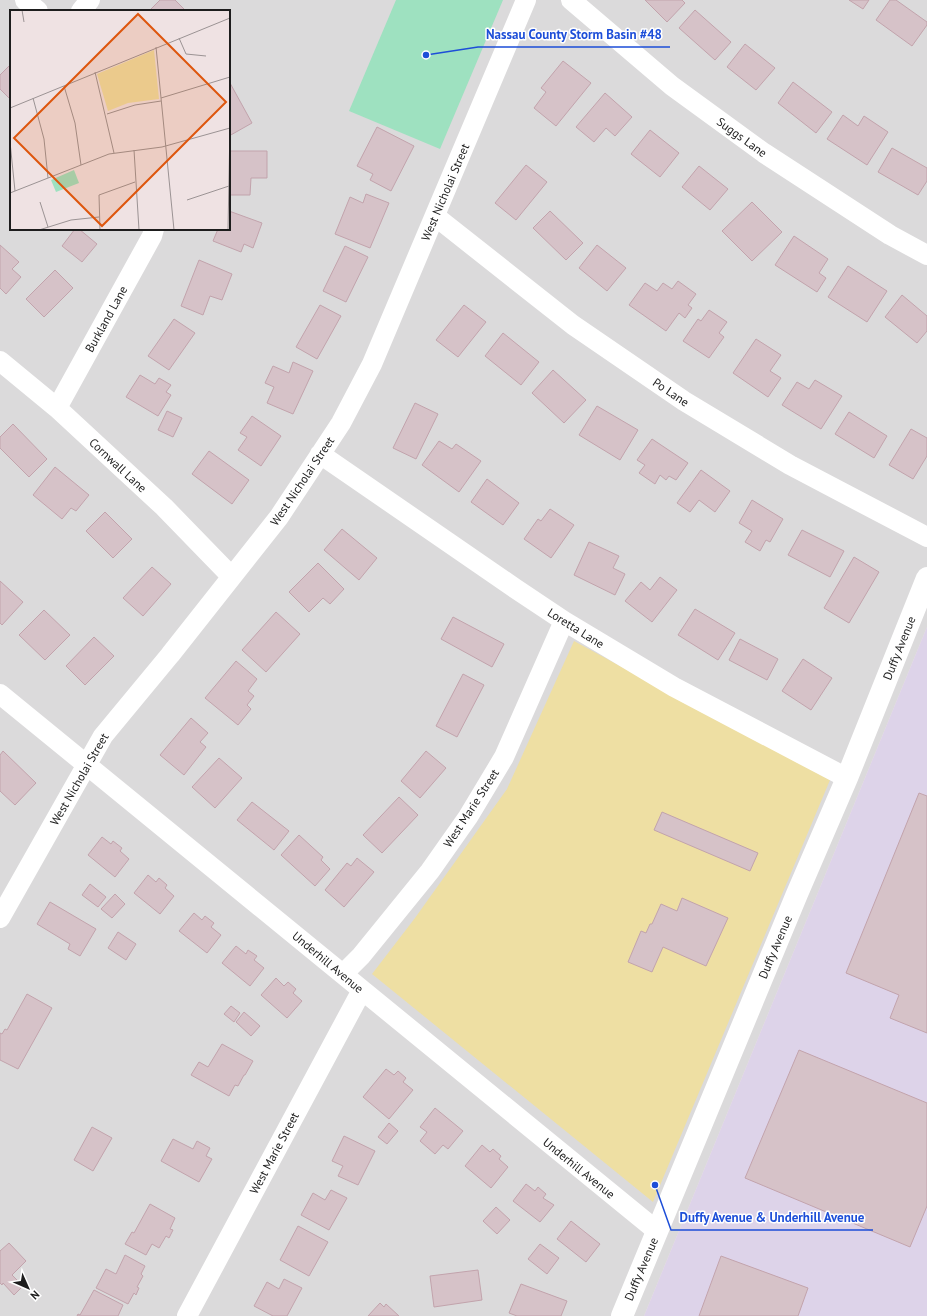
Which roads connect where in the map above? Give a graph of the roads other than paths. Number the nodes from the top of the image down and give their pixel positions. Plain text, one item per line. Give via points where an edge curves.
1 (25, 0) edge
2 (90, 0) edge
3 (526, 0) edge
4 (571, 0) edge
5 (37, 10) edge
6 (82, 10) edge
7 (435, 216) junction
8 (154, 230) edge
9 (927, 254) edge
10 (0, 361) edge
11 (57, 408) junction
12 (320, 454) junction
13 (927, 537) edge
14 (231, 576) junction
15 (927, 578) edge
16 (564, 621) junction
17 (0, 694) edge
18 (86, 764) junction
19 (847, 778) junction
20 (0, 918) edge
21 (343, 974) junction
22 (362, 990) junction
23 (657, 1231) junction
24 (187, 1316) edge
25 (622, 1316) edge

1 - 5 street
2 - 6 street
3 - 7 street, West Nicholai Street
4 - 9 street, Suggs Lane via 672,86 764,153 890,235
7 - 12 street, West Nicholai Street via 372,364 341,423
7 - 13 street, Po Lane via 573,325 684,401 790,466
8 - 11 street, Burkland Lane
10 - 11 street, Cornwall Lane
11 - 14 street, Cornwall Lane via 164,508
12 - 14 street, West Nicholai Street via 279,517
12 - 16 street, Loretta Lane
14 - 18 street, West Nicholai Street via 170,655 102,736
15 - 19 street, Duffy Avenue
16 - 19 street, Loretta Lane via 674,687
16 - 21 street, West Marie Street via 504,757 468,816 430,871 361,956
17 - 18 street, Underhill Avenue
18 - 20 street, West Nicholai Street
18 - 21 street, Underhill Avenue
19 - 23 street, Duffy Avenue
21 - 22 street, Underhill Avenue
22 - 23 street, Underhill Avenue
22 - 24 street, West Marie Street
23 - 25 street, Duffy Avenue

